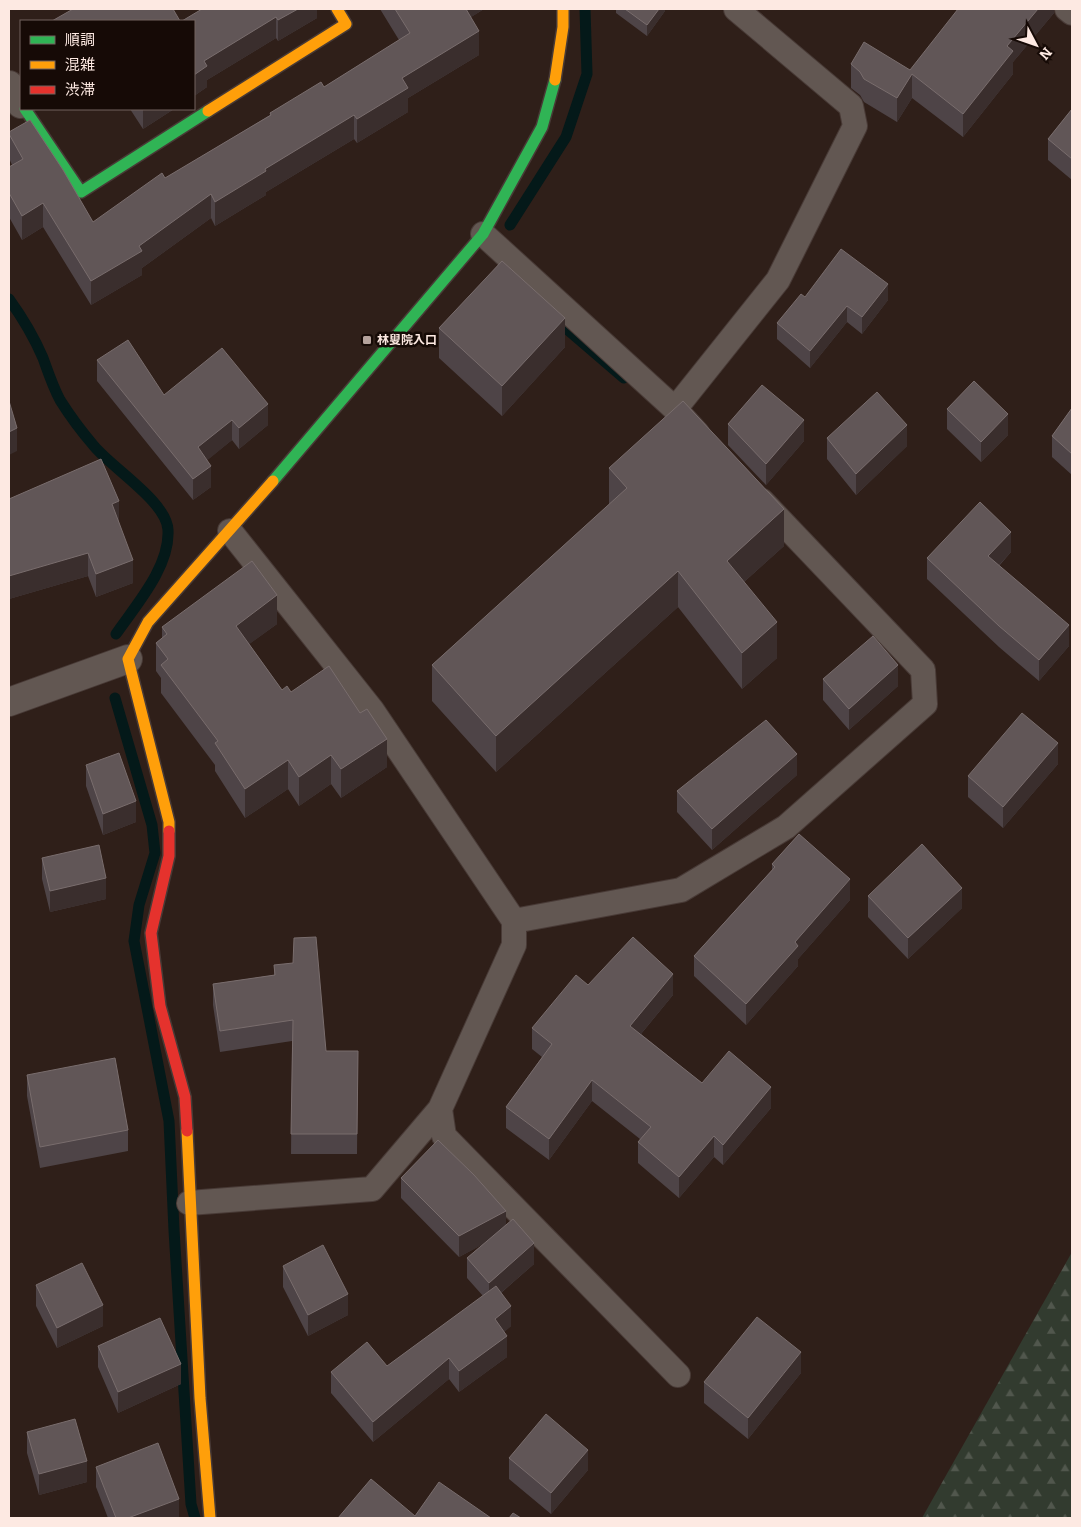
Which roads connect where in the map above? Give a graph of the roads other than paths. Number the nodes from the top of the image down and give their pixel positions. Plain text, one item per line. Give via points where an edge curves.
1 (336, 9) edge
2 (563, 9) edge
3 (736, 9) edge
4 (1067, 9) edge
5 (1072, 13) edge
6 (9, 86) edge
7 (20, 102) edge
8 (25, 110) edge
9 (483, 234) junction
10 (675, 409) junction
11 (715, 451) edge
12 (748, 486) edge
13 (230, 531) junction
14 (128, 659) junction
15 (9, 702) edge
16 (514, 921) junction
17 (440, 1109) junction
18 (189, 1203) junction
19 (678, 1375) dead end
20 (210, 1518) edge

1 - 8 street via 346,24 81,192
2 - 9 street via 557,74 542,127
3 - 10 lane via 850,106 855,126 778,280
4 - 5 lane
6 - 7 street
9 - 10 lane
9 - 13 street
10 - 11 lane
12 - 16 lane via 923,670 924,704 786,827 681,890
13 - 14 street via 148,622
13 - 16 lane via 372,710
14 - 15 street
14 - 18 street via 169,822 170,856 151,934 160,1006 185,1097
16 - 17 lane via 514,945
17 - 18 lane via 372,1188
17 - 19 lane via 444,1136
18 - 20 street

